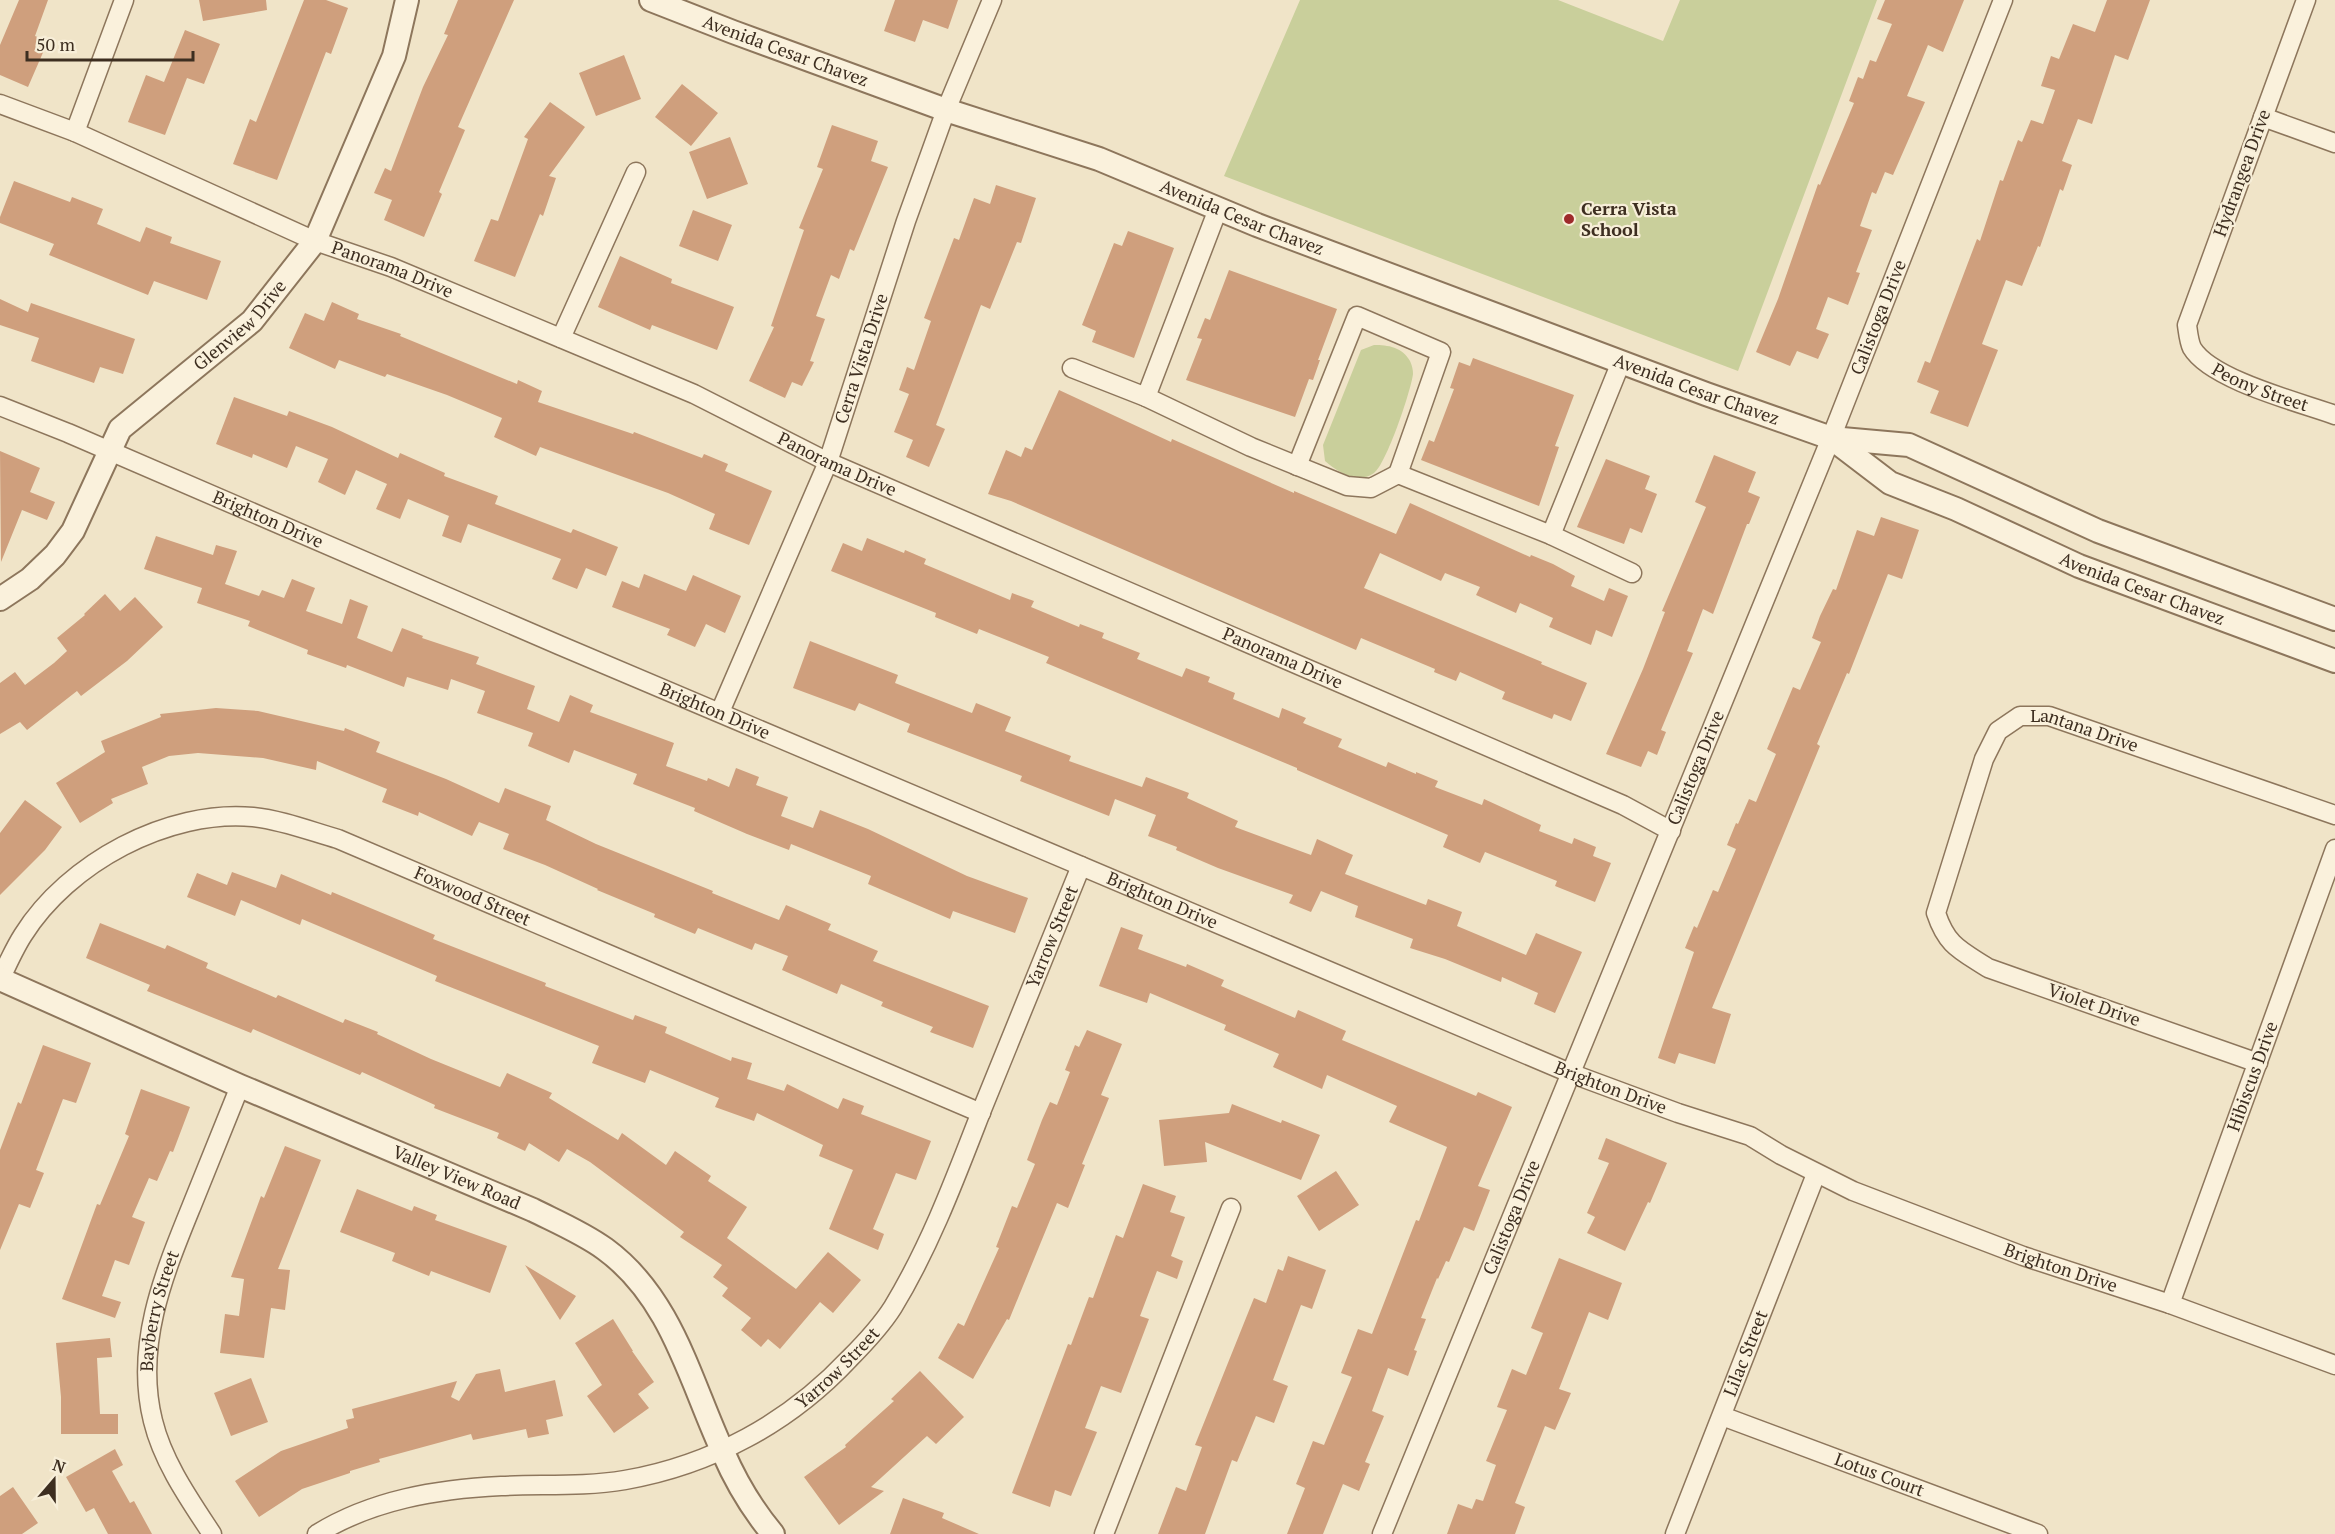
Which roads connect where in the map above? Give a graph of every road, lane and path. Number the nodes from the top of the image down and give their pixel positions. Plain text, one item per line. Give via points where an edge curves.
1 (124, 0) edge
2 (407, 0) edge
3 (651, 0) edge
4 (992, 0) edge
5 (2003, 0) edge
6 (2306, 0) edge
7 (0, 105) edge
8 (946, 110) junction
9 (2263, 117) junction
10 (75, 132) junction
11 (2335, 143) edge
12 (636, 172) dead end
13 (1218, 208) junction
14 (315, 242) junction
15 (561, 338) junction
16 (2192, 348) joint
17 (1621, 362) junction
18 (1072, 368) dead end
19 (1146, 397) junction
20 (0, 406) edge
21 (2335, 414) edge
22 (1831, 438) junction
23 (109, 452) junction
24 (828, 462) junction
25 (1297, 466) junction
26 (1398, 474) junction
27 (1551, 535) junction
28 (1632, 573) dead end
29 (0, 599) edge
30 (2335, 619) edge
31 (2335, 661) edge
32 (720, 712) junction
33 (2335, 815) edge
34 (1671, 831) junction
35 (2335, 849) edge
36 (1081, 866) junction
37 (1941, 929) joint
38 (0, 979) edge
39 (2258, 1063) junction
40 (1570, 1073) junction
41 (240, 1086) junction
42 (981, 1113) junction
43 (1816, 1174) junction
44 (1232, 1208) dead end
45 (2170, 1304) junction
46 (2335, 1365) edge
47 (1722, 1416) junction
48 (722, 1451) junction
49 (212, 1534) edge
50 (317, 1534) edge
51 (773, 1534) edge
52 (1104, 1534) edge
53 (1382, 1534) edge
54 (1675, 1534) edge
55 (2038, 1534) edge

1 - 10 street
2 - 14 street, Glenview Drive via 394,56
3 - 8 street, Avenida Cesar Chavez
4 - 8 street, Cerra Vista Drive
5 - 22 street, Calistoga Drive
6 - 9 street, Hydrangea Drive
7 - 10 street, Panorama Drive
8 - 13 street, Avenida Cesar Chavez via 1099,159
8 - 24 street, Cerra Vista Drive
9 - 11 street
9 - 16 street, Hydrangea Drive via 2187,325
10 - 14 street, Panorama Drive
12 - 15 street
13 - 17 street, Avenida Cesar Chavez
13 - 19 street
14 - 15 street, Panorama Drive via 391,267
14 - 23 street, Glenview Drive via 252,321 120,429
15 - 24 street, Panorama Drive via 693,394
16 - 21 street, Peony Street via 2210,367 2238,381
17 - 22 street, Avenida Cesar Chavez
17 - 27 street
18 - 19 street
19 - 25 street
20 - 23 street, Brighton Drive
22 - 30 street, Avenida Cesar Chavez via 1909,445 2098,531
22 - 31 street, Avenida Cesar Chavez via 1890,483 2079,566
22 - 34 street, Calistoga Drive
23 - 29 street, Glenview Drive via 73,531 30,579
23 - 32 street, Brighton Drive
24 - 32 street, Cerra Vista Drive
24 - 34 street, Panorama Drive via 1612,801
25 - 26 street via 1347,486 1371,488
25 - 26 street via 1357,316 1441,352
26 - 27 street
27 - 28 street
32 - 36 street, Brighton Drive
33 - 37 street, Lantana Drive via 2049,716 2020,716 1998,731 1984,759 1936,913
34 - 40 street, Calistoga Drive
35 - 39 street, Hibiscus Drive
36 - 40 street, Brighton Drive
36 - 42 street, Yarrow Street
37 - 39 street, Violet Drive via 1952,944 1988,968
38 - 41 street, Valley View Road
38 - 42 street, Foxwood Street via 40,913 93,864 147,835 184,822 226,816 255,817 338,839
39 - 45 street, Hibiscus Drive
40 - 43 street, Brighton Drive via 1750,1136
40 - 53 street, Calistoga Drive
41 - 48 street, Valley View Road via 533,1210 606,1250 632,1273 663,1314
41 - 49 street, Bayberry Street via 158,1294 148,1339 147,1383 153,1422 170,1465
42 - 48 street, Yarrow Street via 950,1195 891,1310 828,1381 779,1419
43 - 45 street, Brighton Drive via 2023,1256
43 - 47 street, Lilac Street
44 - 52 street
45 - 46 street, Brighton Drive
47 - 54 street, Lilac Street
47 - 55 street, Lotus Court
48 - 50 street, Yarrow Street via 666,1471 624,1480 491,1486 411,1497 353,1515
48 - 51 street, Valley View Road via 741,1489

